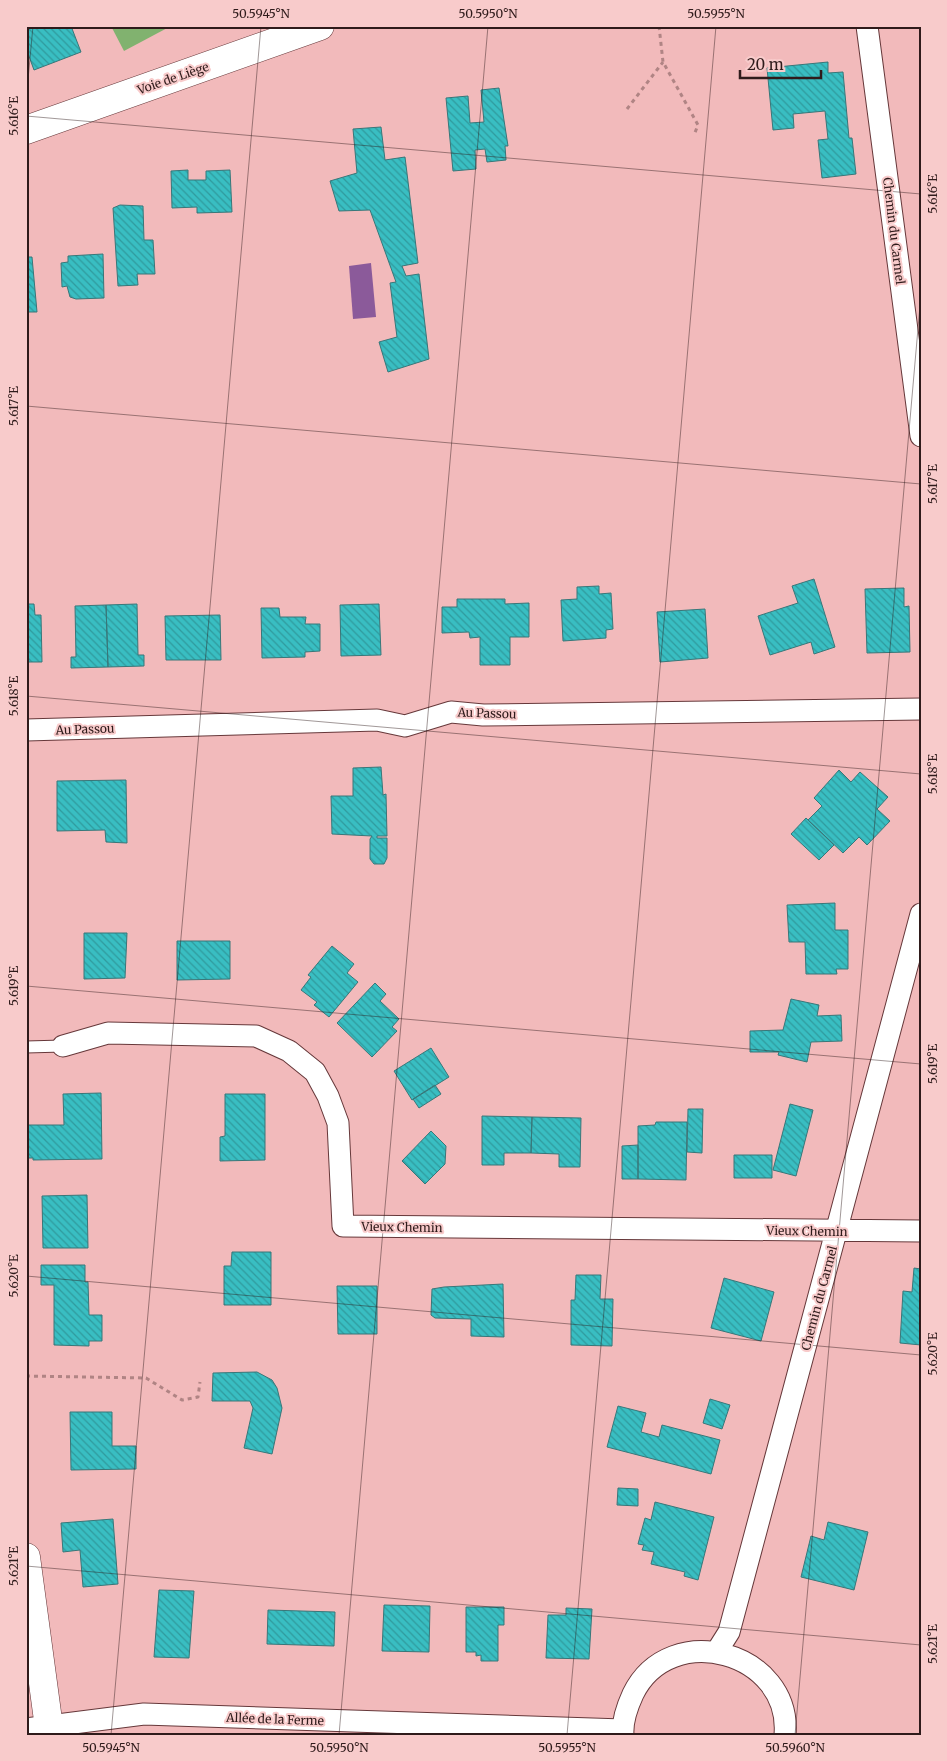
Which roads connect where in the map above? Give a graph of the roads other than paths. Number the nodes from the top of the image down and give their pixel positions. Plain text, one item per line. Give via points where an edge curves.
1 (320, 26) edge
2 (867, 26) edge
3 (26, 130) edge
4 (921, 436) edge
5 (921, 709) edge
6 (26, 730) edge
7 (921, 914) edge
8 (63, 1046) joint
9 (26, 1047) edge
10 (837, 1231) junction
11 (921, 1231) edge
12 (26, 1557) edge
13 (717, 1651) junction
14 (41, 1730) edge
15 (623, 1732) edge
16 (785, 1735) edge

1 - 3 street, Voie de Liège
2 - 4 street, Chemin du Carmel
5 - 6 street, Au Passou via 483,715 451,712 405,726 377,720
7 - 10 street, Chemin du Carmel
8 - 9 lane, Vieux Chemin
8 - 10 street, Vieux Chemin via 108,1032 256,1036 289,1051 314,1072 338,1123 342,1226
10 - 11 street, Vieux Chemin
10 - 13 street, Chemin du Carmel via 729,1632
12 - 14 street
13 - 15 street via 694,1651 672,1657 652,1669 637,1686 627,1707
13 - 16 street via 750,1664 774,1689 786,1722
14 - 15 street, Allée de la Ferme via 144,1714

